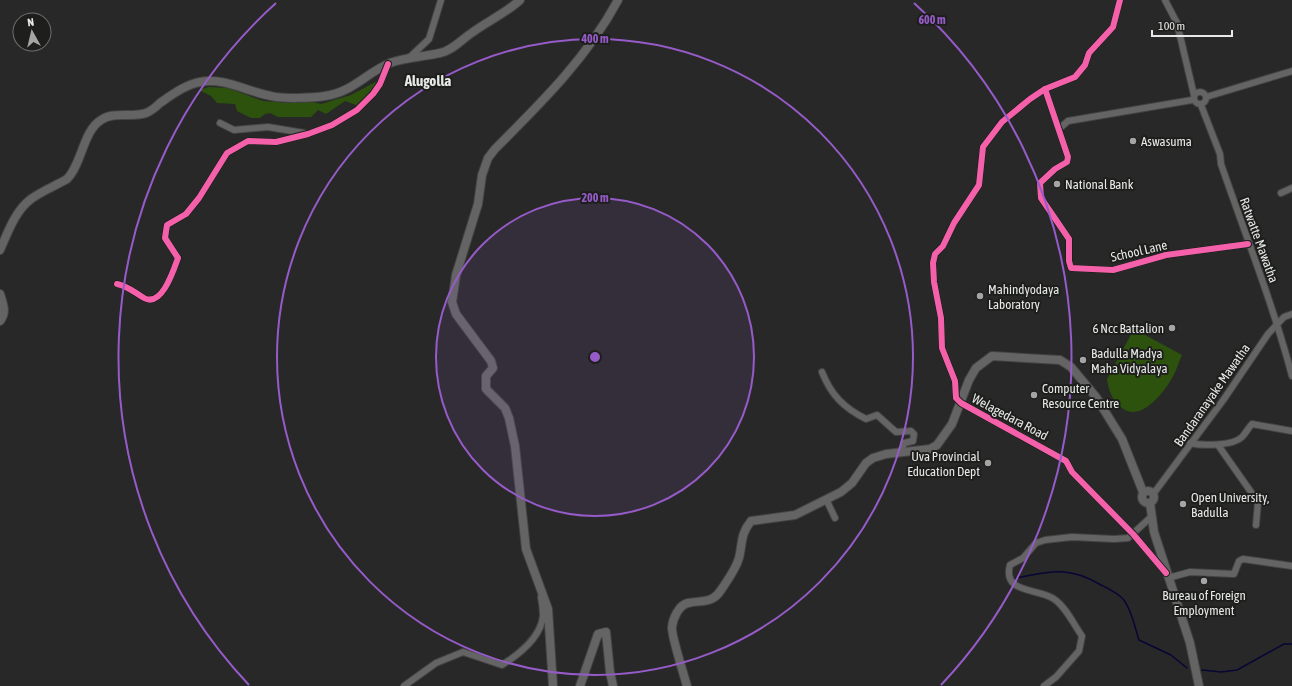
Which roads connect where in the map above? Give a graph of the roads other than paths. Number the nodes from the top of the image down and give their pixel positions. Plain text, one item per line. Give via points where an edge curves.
1 (441, 0) edge
2 (520, 0) edge
3 (618, 0) edge
4 (1120, 0) edge
5 (1165, 0) edge
6 (410, 57) junction
7 (388, 64) junction
8 (1292, 71) edge
9 (1045, 89) junction
10 (1193, 95) junction
11 (1206, 97) junction
12 (1201, 106) junction
13 (220, 123) dead end
14 (1060, 128) junction
15 (308, 134) junction
16 (1292, 188) edge
17 (1281, 193) dead end
18 (1248, 244) junction
19 (0, 250) edge
20 (117, 284) dead end
21 (0, 294) edge
22 (1292, 314) edge
23 (0, 321) edge
24 (1278, 322) junction
25 (822, 372) dead end
26 (1292, 376) edge
27 (961, 403) junction
28 (1292, 431) edge
29 (1190, 443) junction
30 (1218, 445) junction
31 (902, 452) junction
32 (1144, 492) junction
33 (1154, 493) junction
34 (826, 499) junction
35 (1150, 503) junction
36 (1151, 517) junction
37 (835, 518) dead end
38 (1256, 525) dead end
39 (1133, 534) junction
40 (1292, 566) edge
41 (1167, 575) junction
42 (541, 588) junction
43 (404, 686) edge
44 (552, 686) edge
45 (580, 686) edge
46 (613, 686) edge
47 (687, 686) edge
48 (1044, 686) edge
49 (1199, 686) edge

1 - 6 street via 429,39
2 - 6 main road via 449,50
3 - 42 main road via 568,74 488,158 482,175 478,204 456,275 452,302 456,314 491,361 493,368 486,376 486,389 505,408 509,418 515,446 526,549
4 - 9 street, Welagedara Road via 1113,27 1089,53 1085,65 1075,77
5 - 10 street via 1176,23
6 - 7 main road
7 - 15 street via 380,84 357,110 332,125
7 - 19 main road via 353,87 326,96 272,97 217,81 200,82 181,89 149,112 115,115 101,120 90,133 71,175 31,199 23,207 11,225
8 - 11 street
9 - 14 street, School Lane
9 - 27 street, Welagedara Road via 1002,122 983,147 979,185 954,223 943,246 935,254 934,282 941,318 942,348 954,381 956,398
10 - 11 street via 1200,92
10 - 12 street
10 - 14 street via 1178,104 1068,121
11 - 12 street
12 - 18 street, Ratwatte Mawatha via 1220,154 1221,164
13 - 15 street via 234,130 268,127
14 - 18 street, School Lane via 1067,162 1046,176 1039,188 1046,208 1069,239 1071,268 1113,270 1166,255
15 - 20 street via 276,142 248,141 227,153 186,214 167,225 165,238 178,258 172,276 155,299 146,300 126,286
16 - 17 street
18 - 24 street, Ratwatte Mawatha
21 - 23 main road via 5,308
22 - 24 street, Bandaranayake Mawatha
24 - 26 street, Ratwatte Mawatha
24 - 29 street, Bandaranayake Mawatha
25 - 31 street via 829,388 850,411 866,419 877,415 896,432 911,431 914,434 913,441 904,443
27 - 31 main road via 952,424 938,445 930,449
27 - 32 main road via 976,368 992,356 1060,360 1081,378 1104,409 1122,439
27 - 39 street, Welagedara Road via 1066,461 1072,472
28 - 30 street via 1252,424 1242,438
29 - 30 street via 1201,446
29 - 33 street, Bandaranayake Mawatha
30 - 38 street via 1258,502
31 - 34 main road via 873,458 866,463 852,483
32 - 33 main road via 1150,490
32 - 35 main road via 1142,499
33 - 35 main road via 1154,499
34 - 37 street
34 - 47 main road via 795,515 751,521 743,530 739,560 720,592 703,602 681,606 672,628
35 - 36 main road
36 - 39 street
36 - 41 main road
39 - 41 street, Welagedara Road
39 - 48 street via 1128,538 1114,539 1072,537 1045,540 1036,543 1023,558 1010,565 1008,572 1011,581 1017,587 1053,598 1082,636 1079,651 1056,677
40 - 41 street via 1243,559 1239,561 1234,574 1190,572
41 - 49 main road via 1190,643
42 - 43 street via 543,617 535,634 515,658 502,665 463,652 436,663
42 - 44 main road via 548,609
45 - 46 main road via 598,634 606,632

